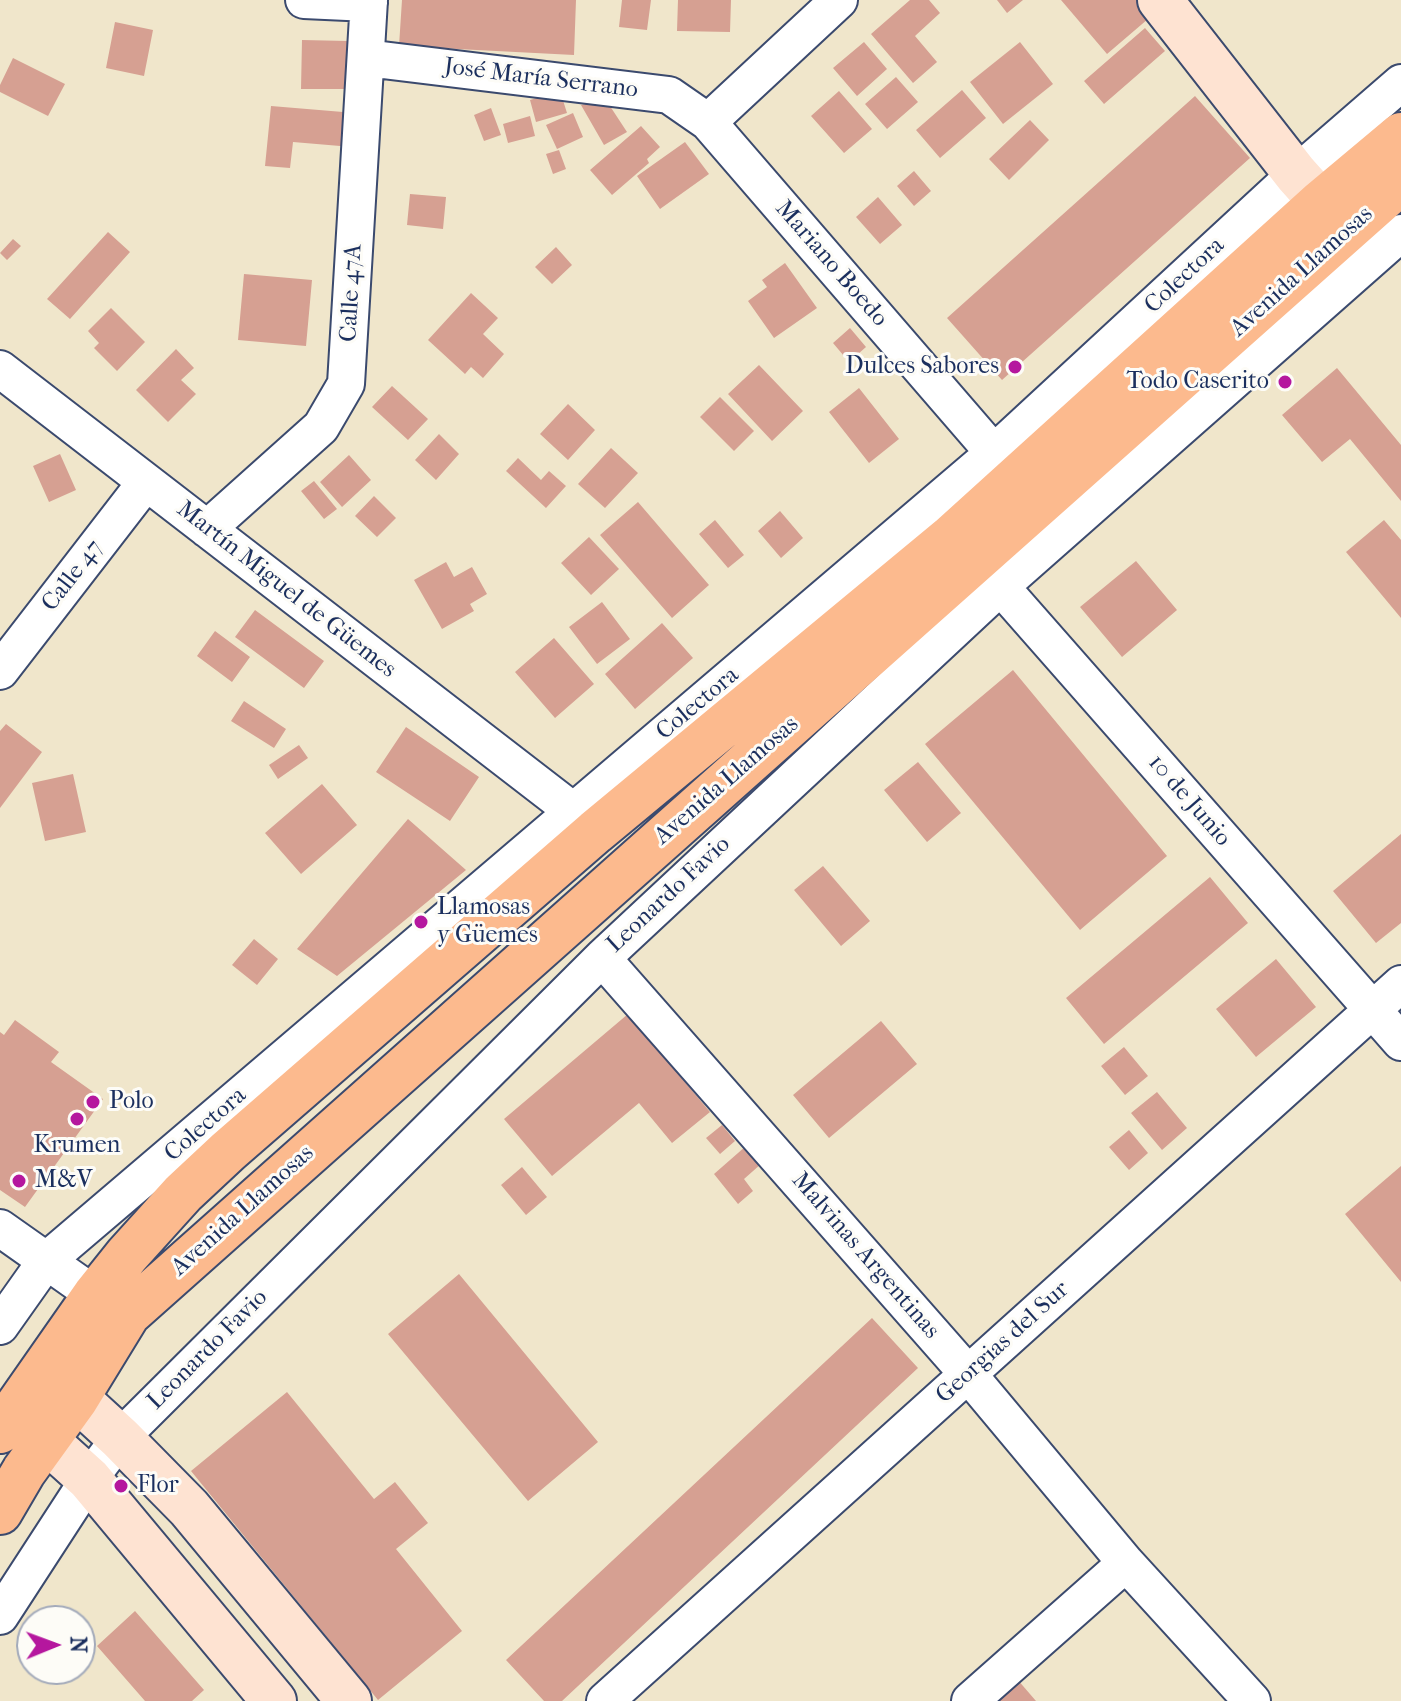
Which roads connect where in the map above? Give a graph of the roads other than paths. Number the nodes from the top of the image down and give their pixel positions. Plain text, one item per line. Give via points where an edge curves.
1 (304, 0) edge
2 (839, 0) edge
3 (1160, 0) edge
4 (369, 1) edge
5 (366, 58) junction
6 (1401, 83) edge
7 (708, 122) junction
8 (1401, 135) edge
9 (1401, 182) edge
10 (1308, 188) junction
11 (1401, 233) edge
12 (0, 369) edge
13 (1008, 464) junction
14 (146, 482) junction
15 (207, 529) junction
16 (989, 573) junction
17 (0, 671) edge
18 (573, 811) junction
19 (602, 958) junction
20 (1401, 984) edge
21 (1373, 1010) junction
22 (1401, 1042) edge
23 (0, 1228) edge
24 (46, 1261) junction
25 (95, 1295) junction
26 (0, 1326) edge
27 (44, 1369) junction
28 (968, 1374) junction
29 (76, 1399) junction
30 (4, 1404) edge
31 (120, 1438) junction
32 (47, 1440) junction
33 (89, 1479) junction
34 (0, 1512) edge
35 (1126, 1563) junction
36 (0, 1616) edge
37 (274, 1701) edge
38 (349, 1701) edge
39 (605, 1701) edge
40 (970, 1701) edge
41 (1252, 1701) edge

1 - 4 street
2 - 7 street
3 - 10 main road
4 - 5 street, Calle 47A
5 - 7 street, José María Serrano via 669,95
5 - 15 street, Calle 47A via 346,384 321,427
6 - 10 street
7 - 13 street, Mariano Boedo
8 - 10 highway, Avenida Llamosas
9 - 16 highway, Avenida Llamosas
10 - 13 highway, Avenida Llamosas
11 - 16 street, Leonardo Favio
12 - 14 street, Martín Miguel de Güemes
13 - 18 street, Colectora
13 - 25 highway, Avenida Llamosas via 950,538 595,832 183,1193
14 - 15 street, Martín Miguel de Güemes
14 - 17 street, Calle 47
15 - 18 street, Martín Miguel de Güemes
16 - 19 street, Leonardo Favio
16 - 21 street, 10 de Junio
16 - 29 highway, Avenida Llamosas via 128,1314
18 - 24 street, Colectora
19 - 28 street, Malvinas Argentinas
19 - 31 street, Leonardo Favio
20 - 21 street, Georgias del Sur
21 - 22 street, 10 de Junio
21 - 28 street, Georgias del Sur
23 - 24 street
24 - 25 street
24 - 26 street, Colectora
25 - 27 highway
27 - 29 main road
27 - 30 highway
28 - 35 street, Malvinas Argentinas
28 - 39 street, Georgias del Sur
29 - 31 main road
29 - 32 highway, Avenida Llamosas
30 - 32 main road
31 - 33 street, Leonardo Favio
31 - 38 main road via 189,1508
32 - 33 main road
32 - 34 highway, Avenida Llamosas
33 - 36 street, Leonardo Favio
33 - 37 main road
35 - 40 street
35 - 41 street, Malvinas Argentinas

